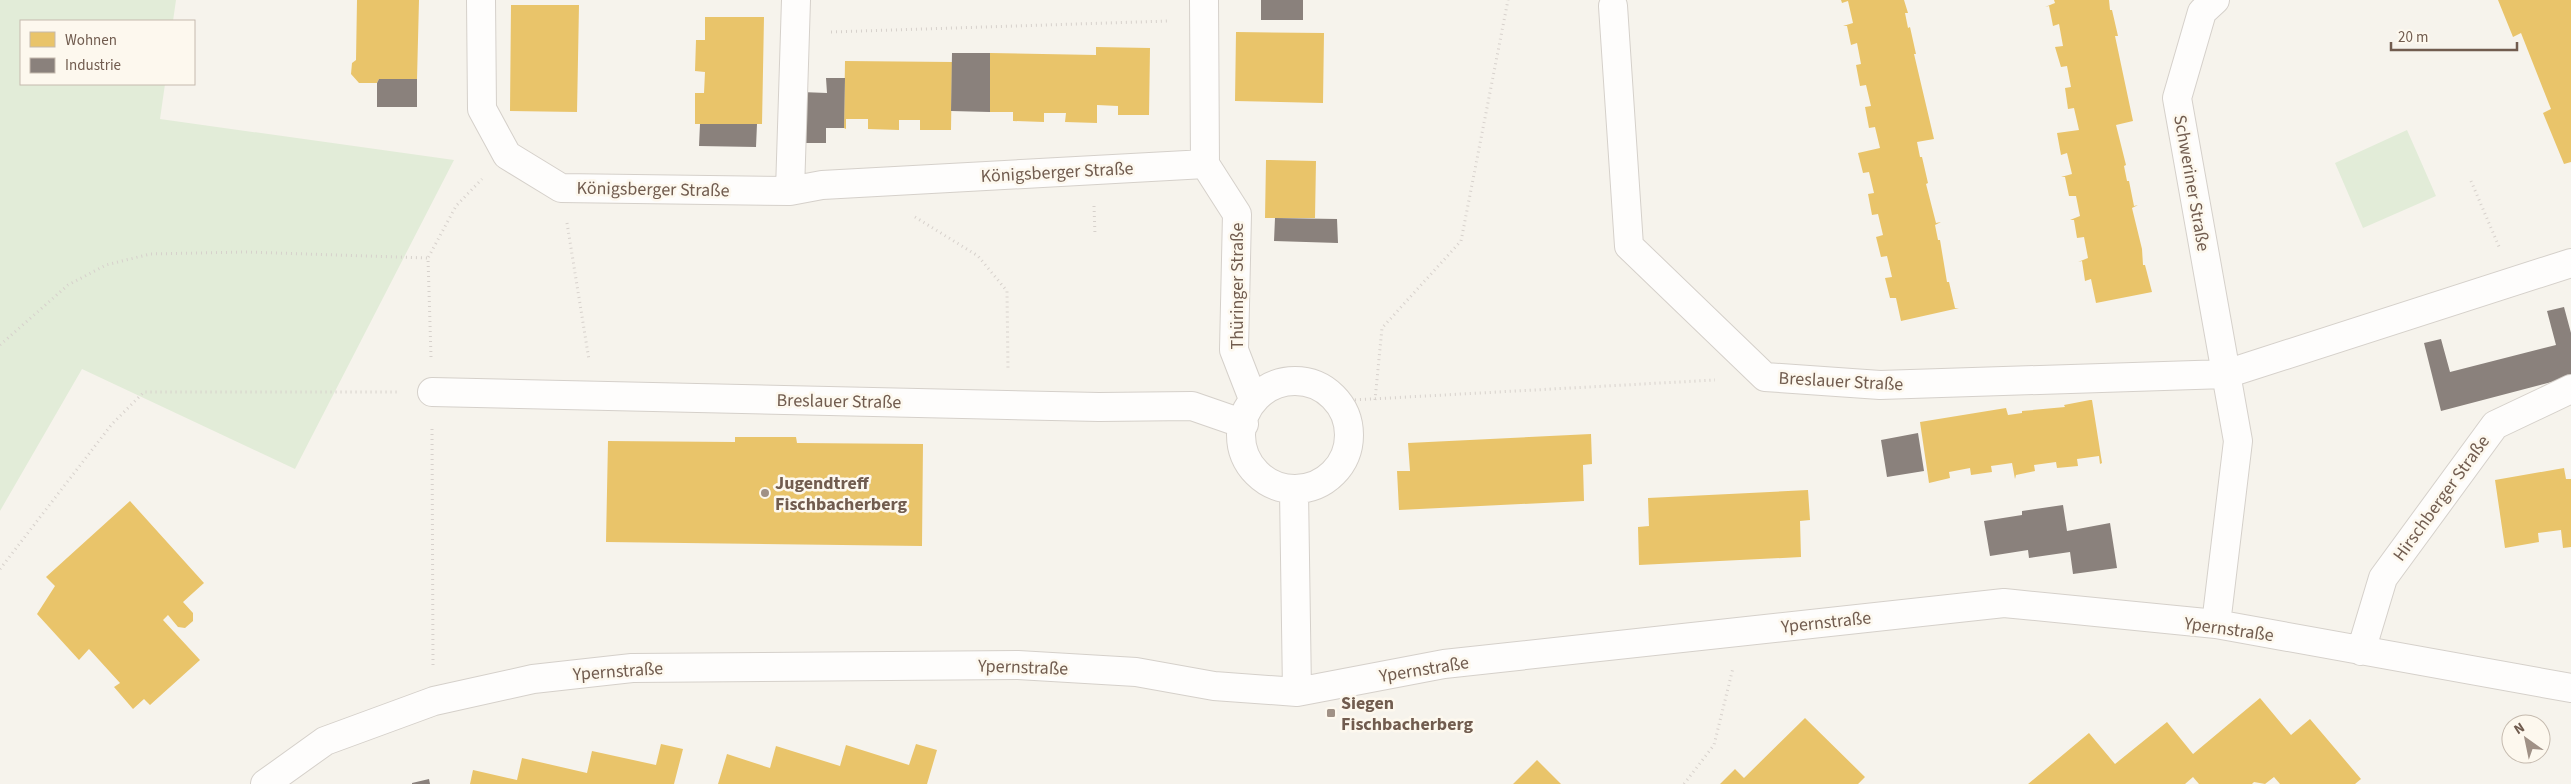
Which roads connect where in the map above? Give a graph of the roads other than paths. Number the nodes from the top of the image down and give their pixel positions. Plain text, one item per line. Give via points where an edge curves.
1 (481, 0) edge
2 (796, 0) edge
3 (2214, 0) edge
4 (1612, 6) dead end
5 (1204, 10) edge
6 (1204, 164) junction
7 (790, 191) junction
8 (2571, 264) edge
9 (2226, 374) junction
10 (2571, 390) edge
11 (432, 392) road end
12 (1253, 398) junction
13 (1244, 424) junction
14 (1294, 491) junction
15 (2216, 624) junction
16 (2361, 651) junction
17 (2571, 688) edge
18 (1297, 692) junction
19 (265, 784) edge

1 - 7 street, Königsberger Straße via 482,109 507,155 561,188
2 - 7 street
3 - 9 street, Schweriner Straße via 2202,12 2177,98
4 - 9 street, Breslauer Straße via 1629,246 1765,377 1880,385
5 - 6 street
6 - 7 street, Königsberger Straße via 822,185
6 - 12 street, Thüringer Straße via 1237,214 1234,350
8 - 9 street
9 - 15 street, Schweriner Straße via 2238,441
10 - 16 street, Hirschberger Straße via 2495,424 2383,578
11 - 13 street, Breslauer Straße via 1192,406
12 - 13 street via 1245,411
12 - 14 street via 1272,385 1294,380 1330,393 1349,424 1342,464 1322,484
13 - 14 street via 1241,451 1261,479
14 - 18 street
15 - 16 street, Ypernstraße
15 - 18 street, Ypernstraße via 2004,603 1444,664
16 - 17 street, Ypernstraße
18 - 19 street, Ypernstraße via 1214,686 1136,672 1018,665 632,668 533,679 434,701 325,741

